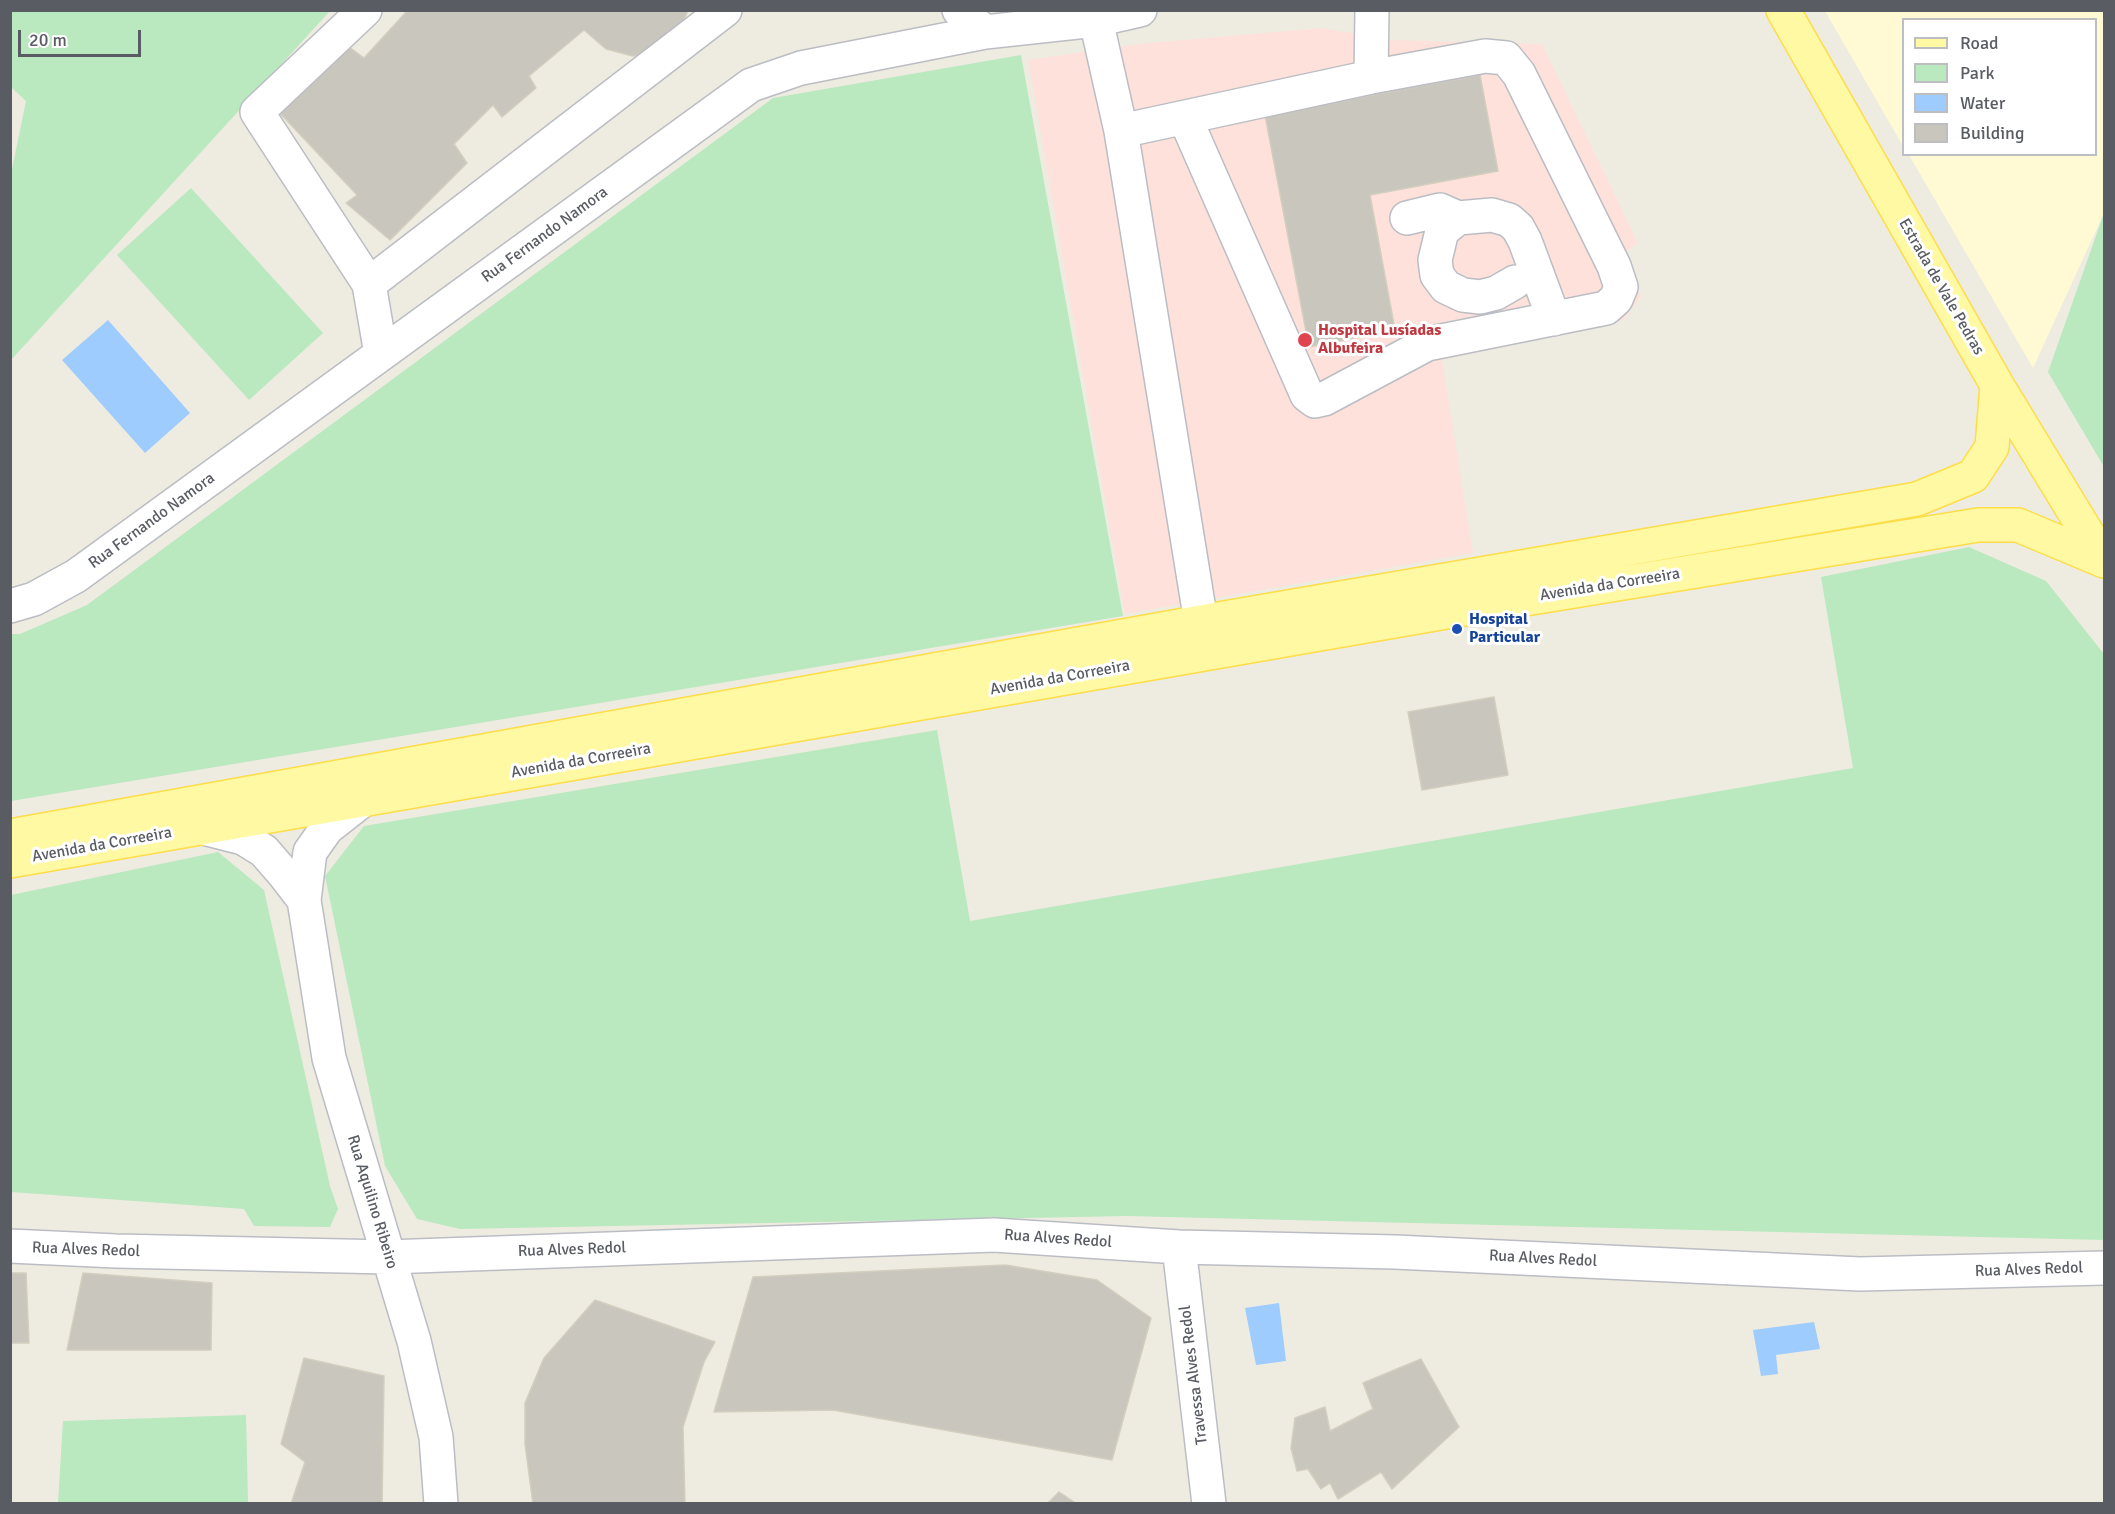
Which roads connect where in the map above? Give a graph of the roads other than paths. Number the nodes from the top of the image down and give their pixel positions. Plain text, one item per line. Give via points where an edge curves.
1 (365, 10) edge
2 (725, 10) edge
3 (959, 10) edge
4 (1140, 10) edge
5 (1372, 10) edge
6 (1783, 10) edge
7 (1034, 19) edge
8 (1096, 20) junction
9 (985, 32) junction
10 (1371, 77) junction
11 (1185, 118) junction
12 (1121, 131) junction
13 (1407, 218) dead end
14 (1458, 218) junction
15 (1515, 282) dead end
16 (369, 284) junction
17 (1554, 319) junction
18 (381, 354) junction
19 (1997, 385) junction
20 (2104, 561) edge
21 (10, 606) edge
22 (1202, 622) junction
23 (353, 788) junction
24 (235, 796) junction
25 (288, 812) junction
26 (200, 827) junction
27 (10, 836) edge
28 (310, 852) junction
29 (10, 861) edge
30 (284, 873) junction
31 (304, 900) junction
32 (10, 1246) edge
33 (1179, 1247) junction
34 (388, 1257) junction
35 (2104, 1268) edge
36 (441, 1503) edge
37 (1209, 1503) edge

1 - 16 street via 258,112
2 - 16 street
3 - 9 street
4 - 8 street, Rua Fernando Namora
5 - 10 street
6 - 19 main road, Estrada de Vale Pedras
7 - 8 street, Rua Fernando Namora
7 - 9 street, Rua Fernando Namora
8 - 12 street
9 - 18 street, Rua Fernando Namora via 801,68 751,85
10 - 11 street
10 - 17 street via 1485,56 1506,58 1520,74 1621,287 1606,308
11 - 12 street
11 - 17 street via 1307,395 1315,401 1427,344
12 - 22 street
13 - 14 street via 1440,210
14 - 15 street via 1442,231 1435,260 1437,275 1446,287 1462,296 1480,297
14 - 17 street via 1492,215 1509,220 1518,228
16 - 18 street
18 - 21 street, Rua Fernando Namora via 76,576 34,599
19 - 20 main road, Estrada de Vale Pedras
19 - 22 main road, Avenida da Correeira via 1992,447 1973,476 1917,499
20 - 23 main road, Avenida da Correeira via 2018,525 1978,525
22 - 23 main road, Avenida da Correeira
23 - 24 main road, Avenida da Correeira
23 - 25 street via 298,797
23 - 28 street
24 - 25 street via 278,803
24 - 27 main road, Avenida da Correeira
25 - 26 main road, Avenida da Correeira
25 - 28 street
25 - 30 street via 278,839
26 - 29 main road, Avenida da Correeira
26 - 30 street via 243,838 264,851
28 - 31 street
30 - 31 street
31 - 34 street, Rua Aquilino Ribeiro via 329,1058
32 - 34 street, Rua Alves Redol
33 - 34 street, Rua Alves Redol via 994,1235
33 - 35 street, Rua Alves Redol via 1407,1252 1860,1274
33 - 37 street, Travessa Alves Redol
34 - 36 street, Rua Aquilino Ribeiro via 414,1341 436,1437

